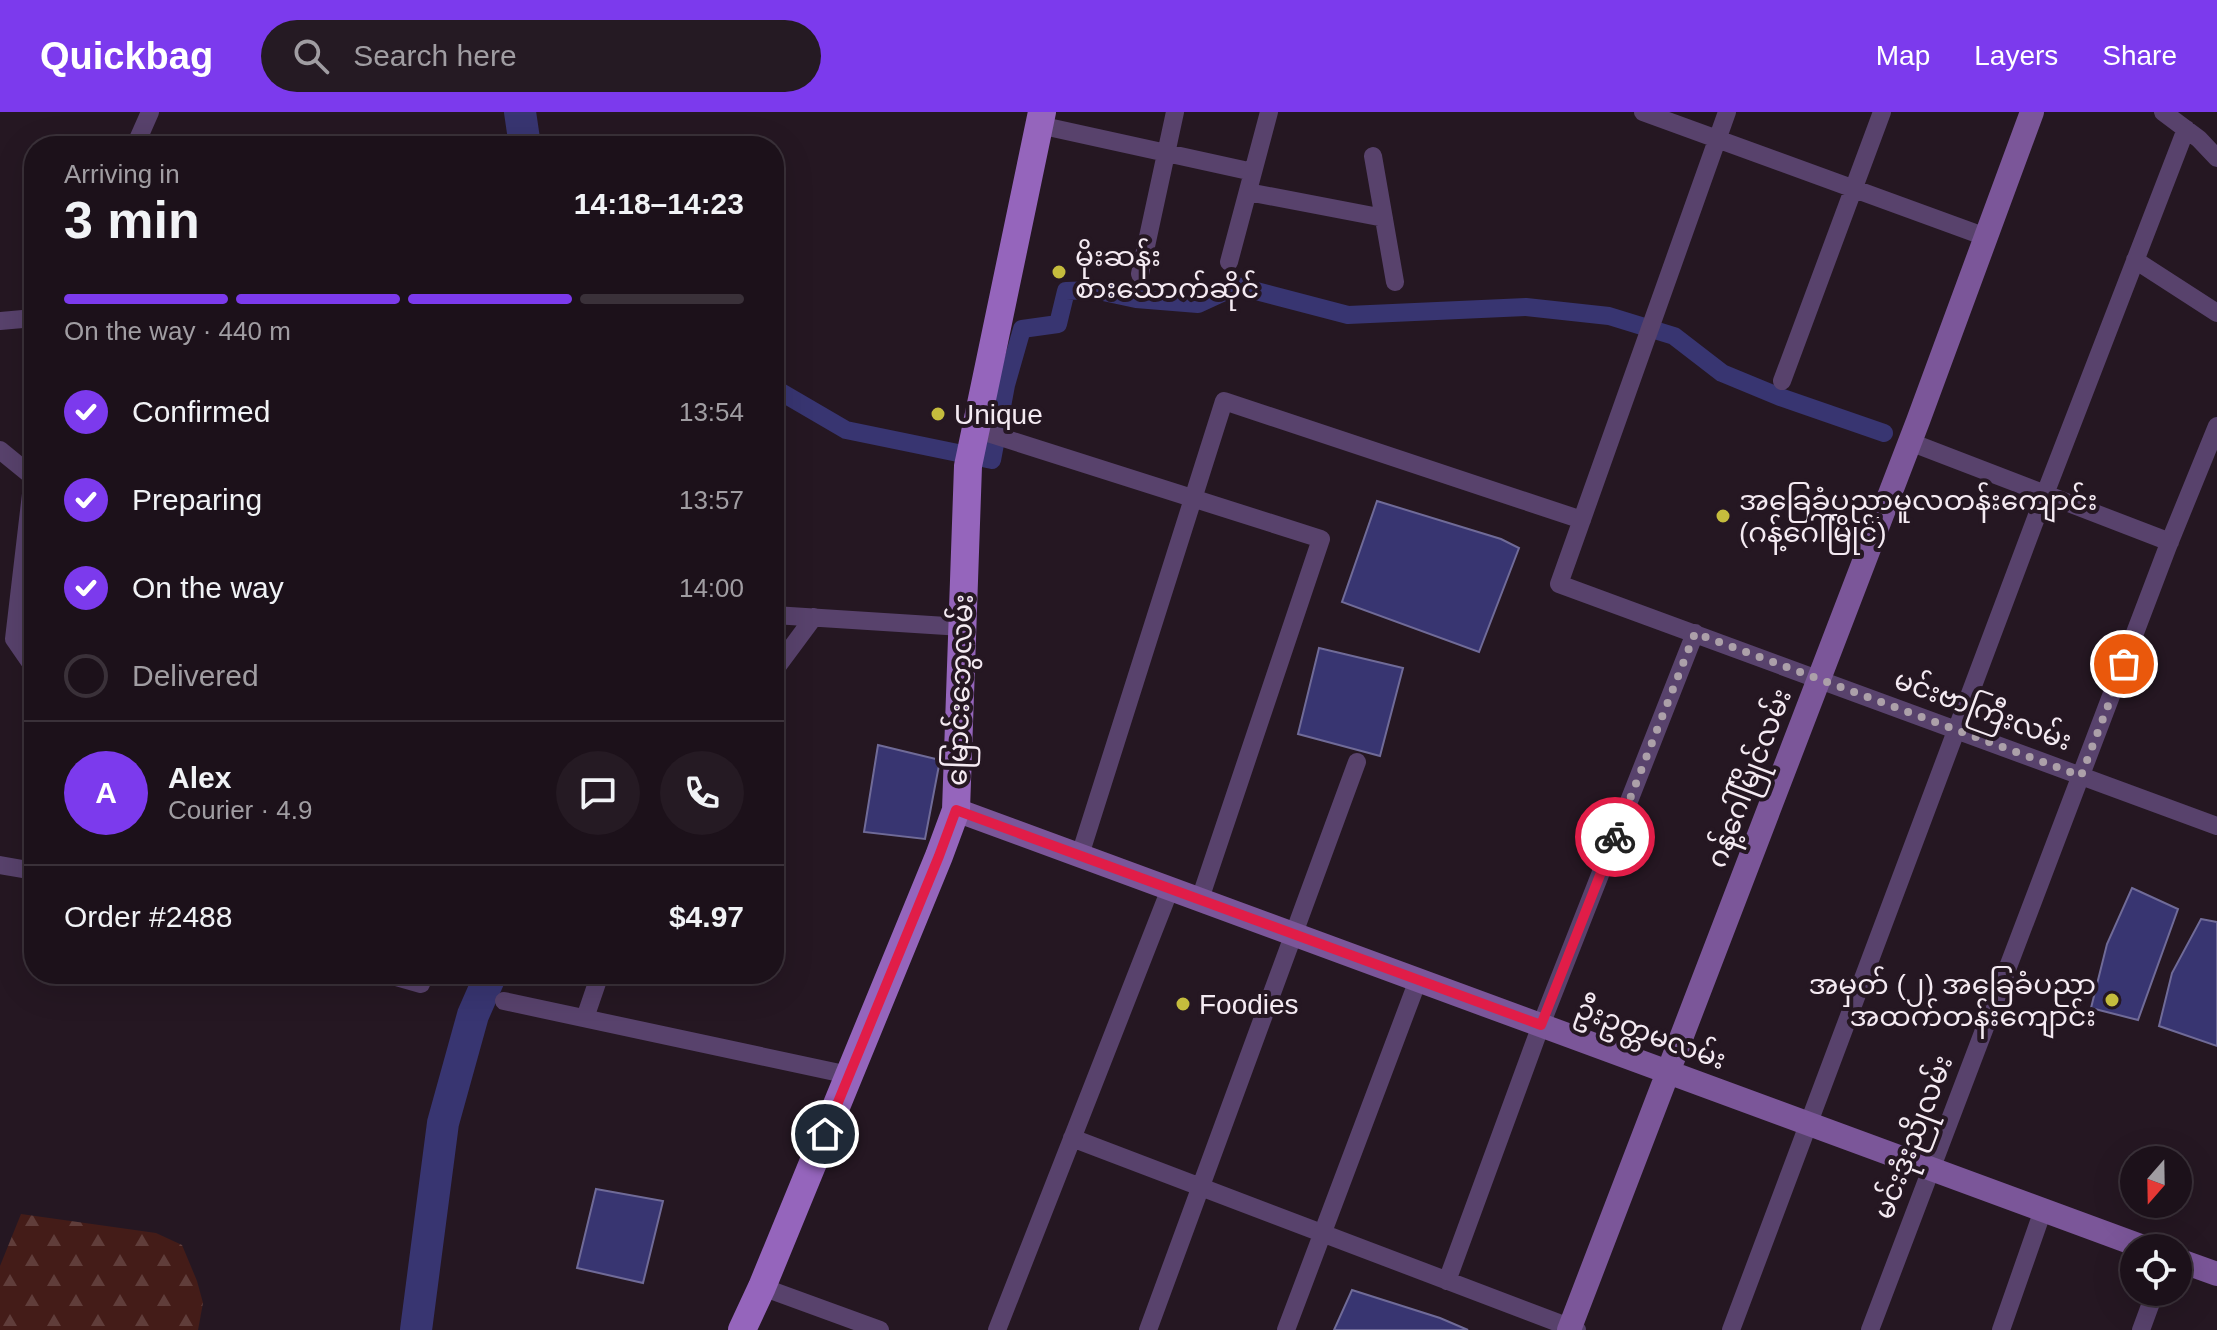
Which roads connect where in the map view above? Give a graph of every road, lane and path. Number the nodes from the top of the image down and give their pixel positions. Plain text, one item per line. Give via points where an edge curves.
1 (150, 112) edge
2 (1175, 112) edge
3 (1269, 112) edge
4 (1643, 112) edge
5 (1727, 112) edge
6 (1882, 112) edge
7 (2032, 112) edge
8 (2163, 112) edge
9 (1041, 118) edge
10 (2186, 129) junction
11 (139, 136) edge
12 (1717, 139) junction
13 (1166, 153) junction
14 (1373, 156) dead end
15 (2217, 158) edge
16 (1253, 172) junction
17 (1853, 188) junction
18 (1248, 192) junction
19 (1384, 218) junction
20 (1986, 237) junction
21 (2135, 260) junction
22 (1229, 262) dead end
23 (1140, 274) dead end
24 (1395, 282) dead end
25 (2217, 313) edge
26 (24, 319) edge
27 (0, 321) edge
28 (1782, 381) dead end
29 (2217, 426) edge
30 (1913, 434) junction
31 (982, 442) junction
32 (0, 450) edge
33 (24, 470) edge
34 (2045, 494) junction
35 (1195, 498) junction
36 (1582, 520) junction
37 (2170, 542) junction
38 (24, 554) edge
39 (784, 616) edge
40 (814, 617) junction
41 (962, 627) junction
42 (1695, 633) junction
43 (24, 654) edge
44 (784, 658) edge
45 (1819, 679) junction
46 (1957, 729) junction
47 (1357, 762) dead end
48 (2081, 776) junction
49 (956, 810) junction
50 (2217, 826) edge
51 (1080, 855) junction
52 (0, 865) edge
53 (24, 869) edge
54 (1170, 889) junction
55 (1200, 899) junction
56 (1294, 934) junction
57 (1418, 980) junction
58 (597, 984) edge
59 (504, 1001) dead end
60 (585, 1018) junction
61 (1541, 1025) junction
62 (1668, 1072) junction
63 (849, 1075) junction
64 (1809, 1124) junction
65 (1072, 1138) junction
66 (1930, 1169) junction
67 (1201, 1187) junction
68 (2043, 1210) junction
69 (1323, 1233) junction
70 (2120, 1238) edge
71 (2192, 1265) edge
72 (2217, 1274) edge
73 (1447, 1281) junction
74 (762, 1287) junction
75 (2150, 1306) edge
76 (1572, 1329) edge
77 (742, 1330) edge
78 (880, 1330) edge
79 (997, 1330) edge
80 (1148, 1330) edge
81 (1286, 1330) edge
82 (1731, 1330) edge
83 (1870, 1330) edge
84 (2001, 1330) edge
85 (2141, 1330) edge

1 - 11 street
2 - 13 street
3 - 16 street
4 - 12 street
5 - 12 street
6 - 17 street
7 - 20 street, ဂန့်ဂေါ်မြိုင်လမ်း
8 - 10 street
9 - 13 street
9 - 31 main road, မြောင်းဘွေလမ်း
10 - 15 street
10 - 21 street
12 - 17 street
12 - 36 street
13 - 16 street
13 - 23 street
14 - 19 street
16 - 18 street
17 - 20 street
17 - 28 street
18 - 19 street
18 - 22 street
19 - 24 street
20 - 30 street, ဂန့်ဂေါ်မြိုင်လမ်း
21 - 25 street
21 - 34 street
26 - 27 street
29 - 37 street, မင်းဒုံးညိုလမ်း
30 - 34 street
30 - 45 street, ဂန့်ဂေါ်မြိုင်လမ်း
31 - 35 street
31 - 41 main road, မြောင်းဘွေလမ်း
32 - 33 street
34 - 37 street
34 - 46 street
35 - 36 street via 1224,401
35 - 51 street
35 - 55 street via 1321,539
36 - 42 street, မင်းဗာကြီးလမ်း via 1559,584
37 - 48 street, မင်းဒုံးညိုလမ်း
38 - 43 street via 14,639
39 - 40 street
40 - 41 street
40 - 44 street
41 - 49 main road, မြောင်းဘွေလမ်း
42 - 45 street, မင်းဗာကြီးလမ်း
42 - 61 street
45 - 46 street, မင်းဗာကြီးလမ်း
45 - 62 street, ဂန့်ဂေါ်မြိုင်လမ်း
46 - 48 street, မင်းဗာကြီးလမ်း
46 - 64 street
47 - 56 street
48 - 50 street, မင်းဗာကြီးလမ်း
48 - 66 street, မင်းဒုံးညိုလမ်း
49 - 51 street, ဦးဥတ္တမလမ်း
49 - 63 main road, မြောင်းဘွေလမ်း
51 - 54 street, ဦးဥတ္တမလမ်း
52 - 53 street
54 - 55 street, ဦးဥတ္တမလမ်း
54 - 65 street
55 - 56 street, ဦးဥတ္တမလမ်း
56 - 57 street, ဦးဥတ္တမလမ်း
56 - 67 street
57 - 61 street, ဦးဥတ္တမလမ်း
57 - 69 street
58 - 60 street
59 - 60 street
60 - 63 street
61 - 62 street, ဦးဥတ္တမလမ်း
61 - 73 street
62 - 64 street, ဦးဥတ္တမလမ်း
62 - 76 street, ဂန့်ဂေါ်မြိုင်လမ်း
63 - 74 main road, မြောင်းဘွေလမ်း
64 - 66 street, ဦးဥတ္တမလမ်း
64 - 82 street
65 - 67 street
65 - 79 street
66 - 68 street, ဦးဥတ္တမလမ်း
66 - 83 street, မင်းဒုံးညိုလမ်း
67 - 69 street
67 - 80 street
68 - 70 street, ဦးဥတ္တမလမ်း
68 - 84 street
69 - 73 street
69 - 81 street
71 - 72 street
73 - 76 street
74 - 77 main road, မြောင်းဘွေလမ်း
74 - 78 street
75 - 85 street

